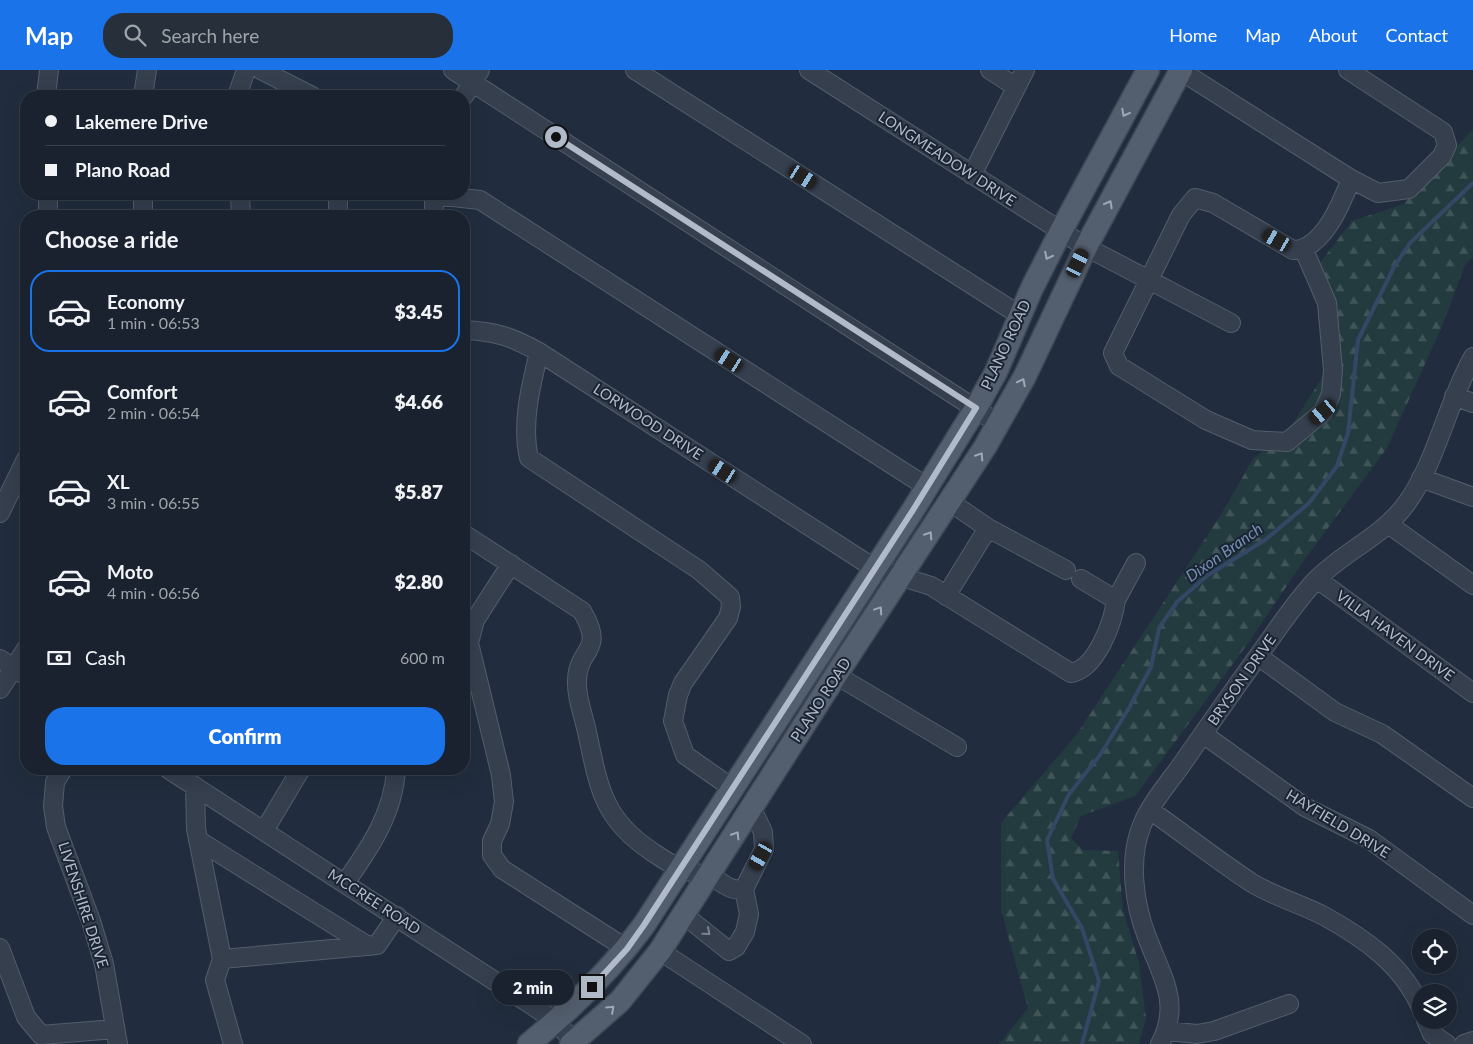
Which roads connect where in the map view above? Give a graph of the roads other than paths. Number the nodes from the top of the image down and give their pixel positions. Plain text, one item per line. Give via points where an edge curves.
1 (49, 70) edge
2 (146, 70) edge
3 (246, 70) edge
4 (260, 70) edge
5 (453, 70) edge
6 (635, 70) edge
7 (809, 70) edge
8 (990, 70) edge
9 (1025, 70) edge
10 (1148, 70) edge
11 (1348, 70) edge
12 (1181, 71) edge
13 (472, 83) edge
14 (1016, 87) junction
15 (47, 90) edge
16 (144, 90) edge
17 (239, 90) edge
18 (300, 90) edge
19 (972, 175) junction
20 (1351, 179) junction
21 (470, 198) edge
22 (1061, 231) junction
23 (1086, 247) junction
24 (1304, 250) junction
25 (1149, 280) junction
26 (1021, 316) junction
27 (1231, 324) dead end
28 (470, 330) edge
29 (539, 352) junction
30 (1473, 357) edge
31 (1454, 396) junction
32 (1473, 403) edge
33 (976, 408) junction
34 (999, 424) junction
35 (20, 471) edge
36 (1421, 478) junction
37 (927, 487) junction
38 (1473, 497) edge
39 (950, 502) junction
40 (0, 513) edge
41 (1388, 524) junction
42 (988, 528) junction
43 (470, 538) edge
44 (1136, 563) dead end
45 (511, 564) junction
46 (874, 568) junction
47 (903, 576) junction
48 (1317, 579) junction
49 (1473, 585) edge
50 (946, 596) junction
51 (1116, 600) junction
52 (470, 639) edge
53 (470, 647) edge
54 (1258, 656) junction
55 (13, 668) edge
56 (836, 675) junction
57 (0, 689) edge
58 (1473, 693) edge
59 (1203, 734) junction
60 (957, 747) dead end
61 (59, 775) edge
62 (178, 775) edge
63 (297, 775) edge
64 (396, 775) edge
65 (195, 786) junction
66 (732, 788) junction
67 (1473, 798) edge
68 (752, 809) junction
69 (1150, 810) junction
70 (264, 831) junction
71 (198, 840) junction
72 (678, 870) junction
73 (710, 876) junction
74 (345, 883) junction
75 (744, 889) junction
76 (684, 915) junction
77 (1473, 915) edge
78 (397, 916) junction
79 (368, 946) junction
80 (0, 948) edge
81 (627, 949) junction
82 (660, 951) junction
83 (222, 959) junction
84 (1412, 992) edge
85 (1290, 1004) dead end
86 (556, 1022) junction
87 (1430, 1029) edge
88 (116, 1036) edge
89 (1164, 1038) edge
90 (1473, 1041) edge
91 (573, 1043) edge
92 (233, 1044) edge
93 (529, 1044) edge
94 (802, 1044) edge
95 (1447, 1044) edge
96 (1464, 1044) edge

1 - 15 street
2 - 16 street
3 - 17 street
4 - 18 street
5 - 13 street
6 - 26 street
7 - 19 street, LONGMEADOW DRIVE
8 - 14 street
9 - 14 street
10 -> 22 main road, PLANO ROAD
11 - 20 street via 1443,132 1447,145 1442,156 1409,189 1378,193
12 - 20 street
23 -> 12 main road, PLANO ROAD
13 - 33 street
14 - 19 street
19 - 22 street, LONGMEADOW DRIVE
20 - 24 street via 1340,208 1316,241
21 - 37 street via 480,200
22 - 23 street, LONGMEADOW DRIVE
22 -> 26 main road, PLANO ROAD
23 - 25 street, LONGMEADOW DRIVE
34 -> 23 main road, PLANO ROAD
24 - 25 street via 1293,250 1213,203 1195,198 1181,214
24 - 25 street via 1326,303 1333,370 1331,394 1323,412 1287,442 1252,440 1206,420 1119,366 1113,354
25 - 27 street, LONGMEADOW DRIVE
26 - 33 main road, PLANO ROAD
28 - 29 street, LORWOOD DRIVE via 490,331 514,338
29 - 46 street, LORWOOD DRIVE
29 - 66 street via 525,433 529,458 699,570 730,597 728,618 683,683 673,721 685,755
30 - 31 street, BRYSON DRIVE
31 - 32 street
31 - 36 street, BRYSON DRIVE
33 - 34 street
33 - 37 main road, PLANO ROAD
39 -> 34 main road, PLANO ROAD
35 - 40 street
36 - 38 street
36 - 41 street, BRYSON DRIVE via 1404,506
37 - 46 main road, PLANO ROAD
39 - 42 street
47 -> 39 main road, PLANO ROAD
41 - 48 street, BRYSON DRIVE
41 - 49 street
42 - 50 street
42 - 51 street
43 - 45 street
44 - 51 street
45 - 52 street via 475,620
45 - 72 street via 582,611 592,628 593,643 578,667 577,685 599,788 621,827
46 - 47 street, LORWOOD DRIVE
46 - 66 main road, PLANO ROAD
47 - 50 street, LORWOOD DRIVE
56 -> 47 main road, PLANO ROAD
48 - 54 street, BRYSON DRIVE
48 - 58 street, VILLA HAVEN DRIVE
50 - 51 street, LORWOOD DRIVE via 1071,673 1080,672 1089,665 1113,619
53 - 81 street via 501,775 504,802 500,824 492,841 492,855 502,869
54 - 59 street, BRYSON DRIVE
54 - 67 street via 1335,712 1382,734
55 - 57 street
56 - 60 street
56 - 68 main road, PLANO ROAD
59 - 69 street, BRYSON DRIVE
59 - 77 street, HAYFIELD DRIVE via 1305,807 1369,839
61 - 88 street, LIVENSHIRE DRIVE via 55,782 53,806 56,827 92,921 104,964
62 - 65 street, MCCREE ROAD
63 - 70 street
64 - 74 street via 387,816
65 - 70 street, MCCREE ROAD
65 - 71 street
66 - 72 main road, PLANO ROAD
73 -> 68 main road, PLANO ROAD
68 - 75 street via 763,832 764,849
69 - 84 street via 1252,882 1323,916 1374,948 1403,975
69 - 89 street, BRYSON DRIVE via 1136,844 1135,890 1146,936 1168,988 1171,1014
70 - 74 street, MCCREE ROAD
71 - 79 street
71 - 83 street
72 - 73 street
72 - 81 main road, PLANO ROAD
73 - 75 street via 734,891
73 - 76 main road, PLANO ROAD
74 - 78 street, MCCREE ROAD
76 -> 75 street via 728,951 736,947 749,914
76 - 82 main road, PLANO ROAD
78 - 79 street via 377,945
78 - 86 street, MCCREE ROAD
79 - 83 street
80 - 88 street via 26,1017 41,1035
81 - 86 main road, PLANO ROAD
91 -> 82 main road, PLANO ROAD via 620,1001
82 - 94 street
83 - 92 street via 215,980
85 - 89 street via 1214,1031
86 - 91 street, MCCREE ROAD
86 - 93 main road, PLANO ROAD
87 - 95 street
90 - 96 street

